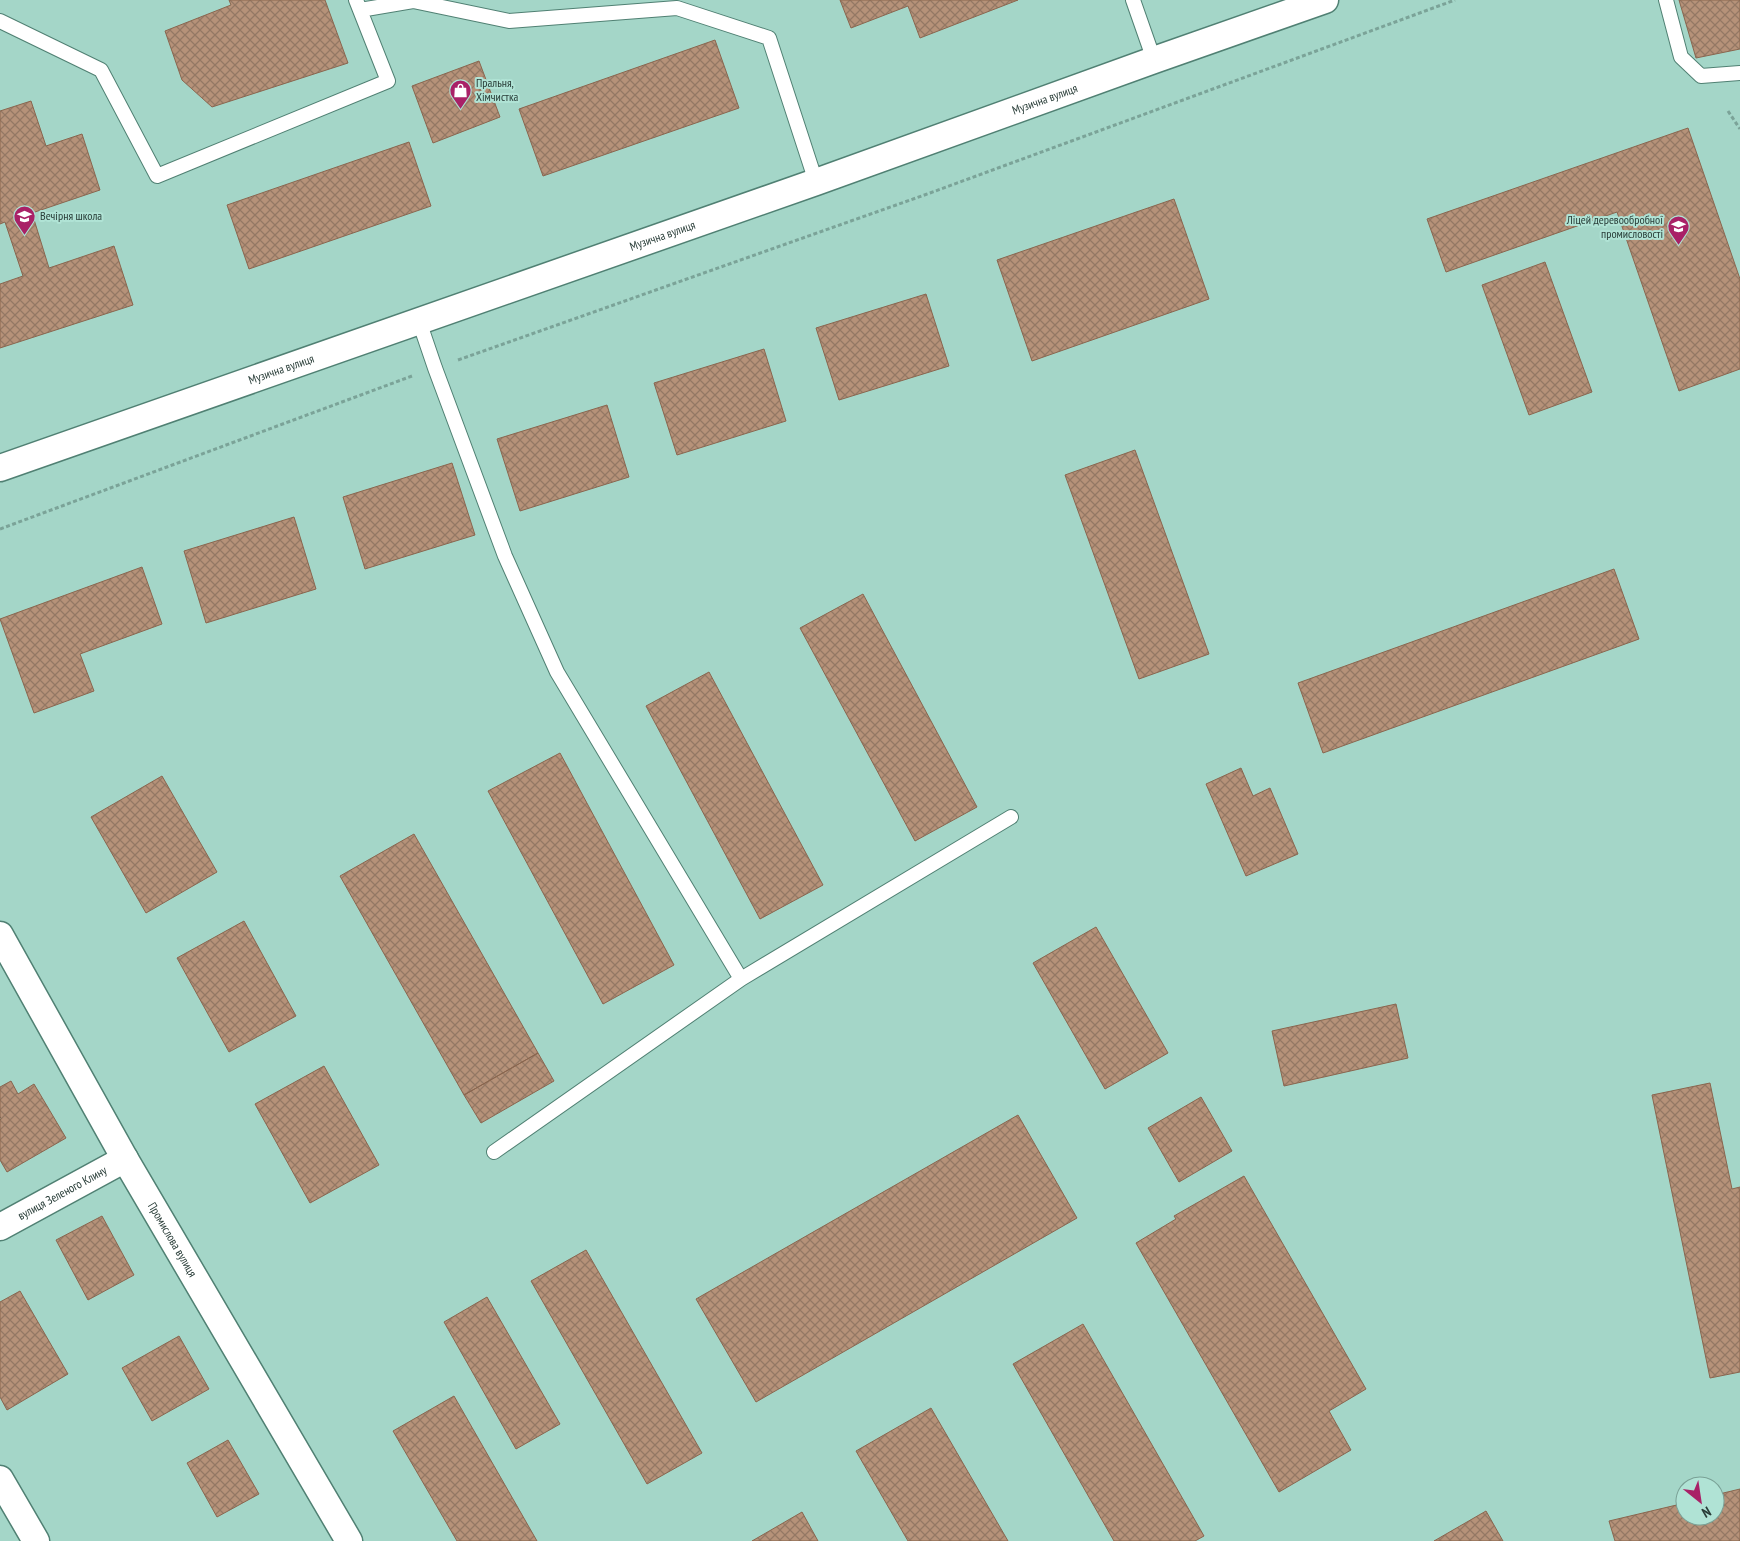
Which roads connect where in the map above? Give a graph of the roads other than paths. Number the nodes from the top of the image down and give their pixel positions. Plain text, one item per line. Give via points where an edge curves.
1 (1133, 0) edge
2 (1325, 0) edge
3 (1666, 0) edge
4 (358, 5) edge
5 (0, 21) edge
6 (1154, 60) junction
7 (1740, 73) edge
8 (816, 182) junction
9 (419, 321) junction
10 (0, 468) edge
11 (1011, 817) dead end
12 (0, 935) edge
13 (741, 980) junction
14 (494, 1152) dead end
15 (125, 1159) junction
16 (0, 1227) edge
17 (0, 1479) edge
18 (36, 1541) edge
19 (349, 1541) edge

1 - 6 lane
2 - 6 street, Музична вулиця
3 - 7 lane via 1681,57 1701,76
4 - 5 lane via 388,81 157,176 101,70
4 - 8 lane via 413,1 509,21 677,8 768,38
6 - 8 street, Музична вулиця
8 - 9 street, Музична вулиця
9 - 10 street, Музична вулиця
9 - 13 lane via 505,556 557,672
11 - 13 lane
12 - 15 street, Промислова вулиця
13 - 14 lane
15 - 16 street, вулиця Зеленого Клину
15 - 19 street, Промислова вулиця
17 - 18 street

